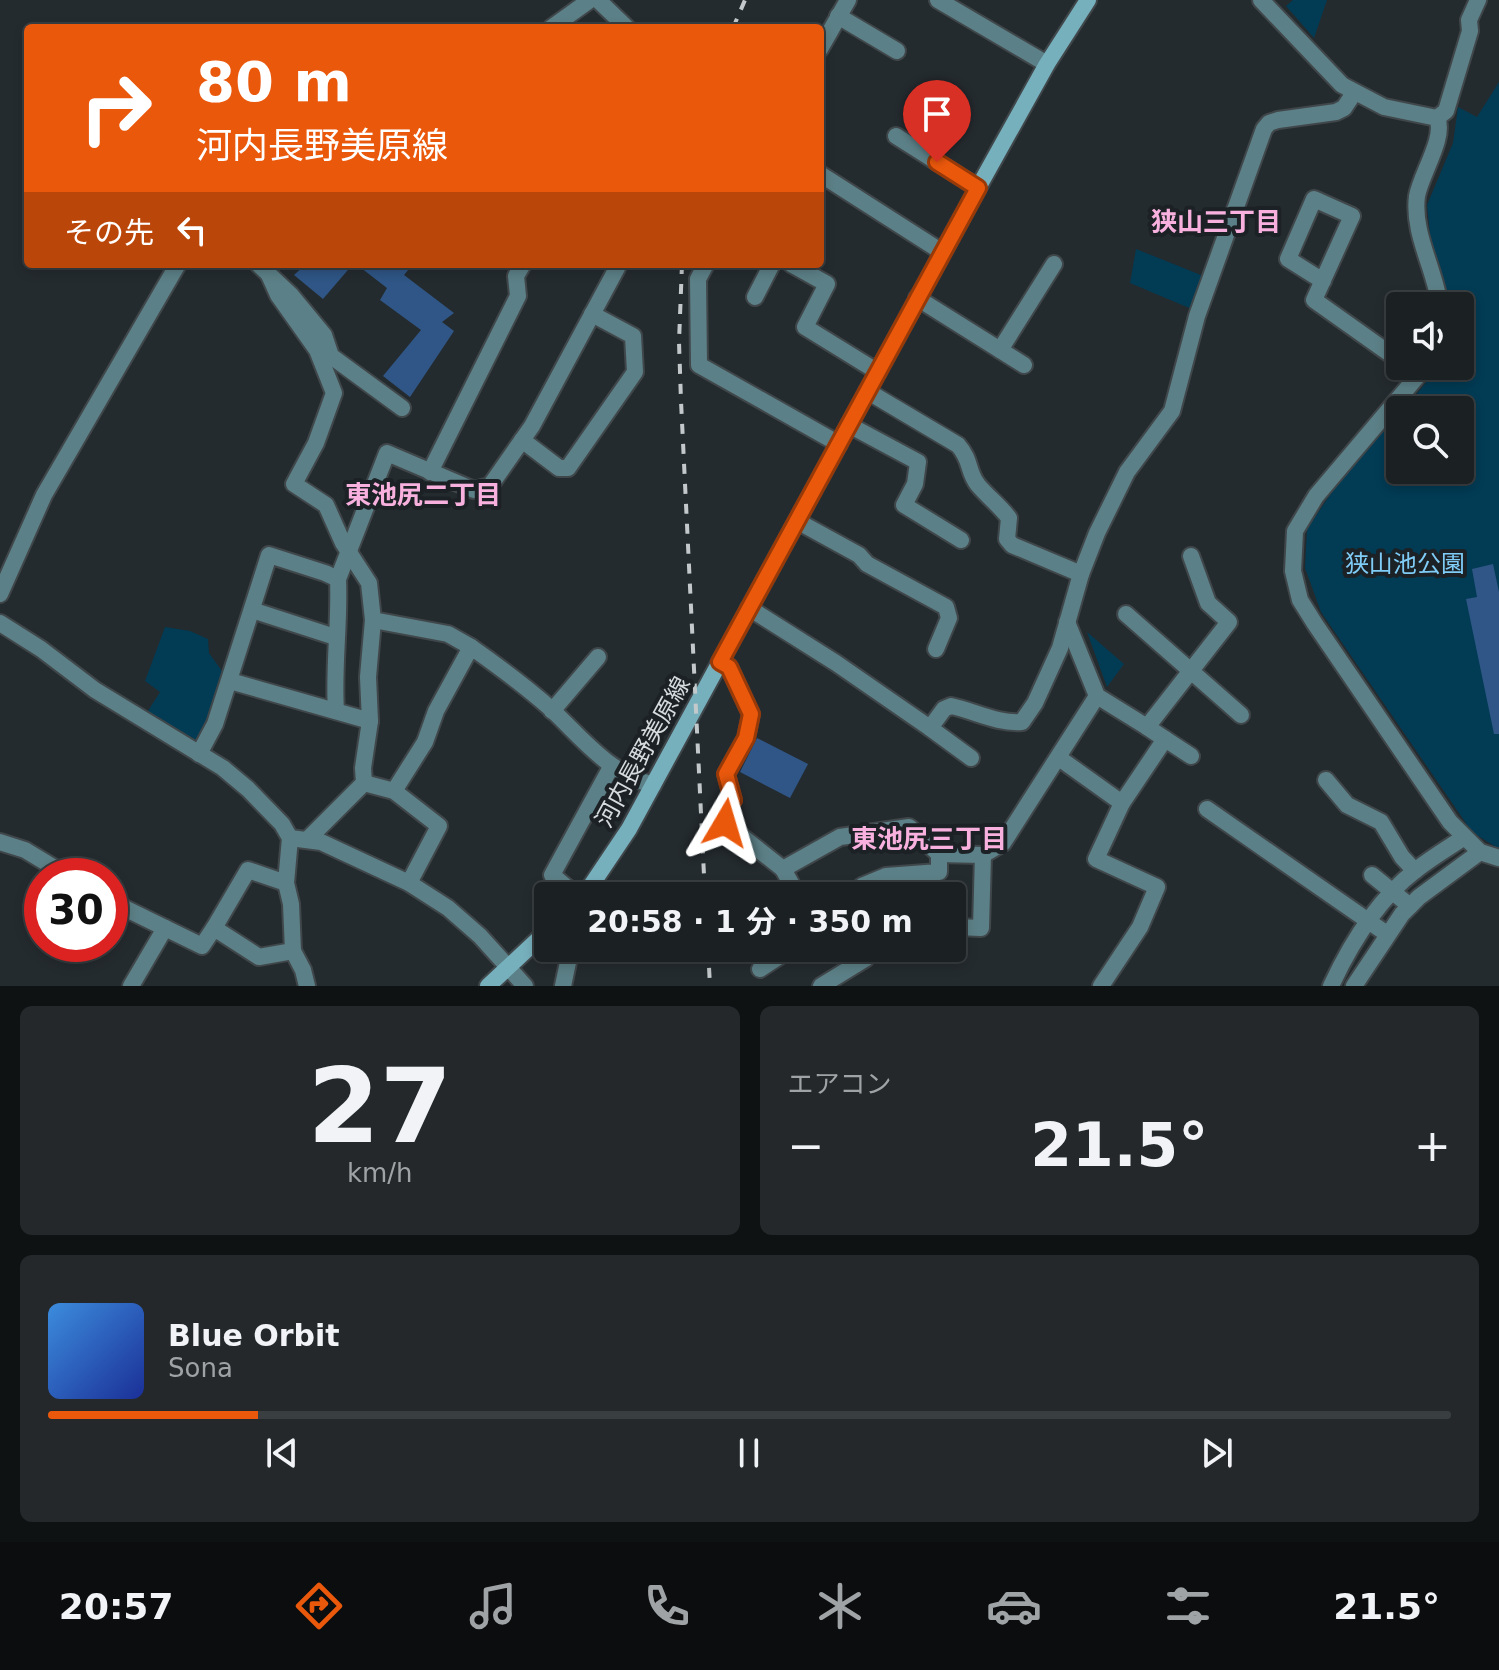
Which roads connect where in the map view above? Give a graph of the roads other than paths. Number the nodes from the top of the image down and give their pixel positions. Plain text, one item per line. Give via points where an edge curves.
1 (590, 0) edge
2 (598, 0) edge
3 (848, 0) edge
4 (938, 0) edge
5 (1088, 0) edge
6 (1261, 0) edge
7 (1478, 0) edge
8 (838, 16) junction
9 (557, 24) edge
10 (623, 24) edge
11 (824, 42) edge
12 (897, 51) dead end
13 (1047, 64) junction
14 (1354, 93) junction
15 (1437, 118) junction
16 (896, 136) dead end
17 (824, 177) edge
18 (978, 188) junction
19 (942, 252) junction
20 (1054, 264) dead end
21 (176, 268) edge
22 (521, 268) edge
23 (617, 268) edge
24 (704, 268) edge
25 (770, 268) edge
26 (798, 268) edge
27 (264, 269) edge
28 (1323, 281) junction
29 (1438, 292) edge
30 (755, 297) dead end
31 (917, 298) junction
32 (592, 314) junction
33 (1000, 350) junction
34 (1386, 351) edge
35 (1024, 365) dead end
36 (878, 372) junction
37 (1408, 380) edge
38 (867, 391) junction
39 (402, 408) dead end
40 (849, 425) junction
41 (522, 440) junction
42 (839, 444) junction
43 (430, 472) junction
44 (797, 521) junction
45 (961, 540) dead end
46 (349, 552) junction
47 (1191, 556) dead end
48 (1081, 574) junction
49 (338, 579) junction
50 (0, 594) edge
51 (749, 608) junction
52 (252, 610) junction
53 (1126, 614) dead end
54 (373, 620) junction
55 (1067, 622) junction
56 (0, 623) edge
57 (335, 637) junction
58 (471, 647) junction
59 (936, 649) dead end
60 (598, 657) dead end
61 (720, 662) junction
62 (1189, 672) junction
63 (230, 681) junction
64 (1097, 696) junction
65 (336, 711) junction
66 (552, 711) junction
67 (1241, 715) dead end
68 (370, 721) junction
69 (1147, 727) junction
70 (930, 728) junction
71 (1165, 739) junction
72 (199, 754) junction
73 (1191, 756) dead end
74 (971, 758) dead end
75 (1059, 758) junction
76 (611, 767) junction
77 (1326, 780) dead end
78 (364, 783) junction
79 (653, 785) junction
80 (394, 791) junction
81 (1122, 803) junction
82 (1207, 809) dead end
83 (299, 838) junction
84 (1463, 838) junction
85 (0, 842) edge
86 (1480, 852) junction
87 (939, 854) junction
88 (983, 855) junction
89 (38, 858) edge
90 (1499, 858) edge
91 (783, 869) junction
92 (1415, 871) junction
93 (1372, 875) dead end
94 (560, 882) edge
95 (593, 882) edge
96 (790, 882) edge
97 (872, 882) edge
98 (286, 883) junction
99 (409, 883) junction
100 (1392, 892) junction
101 (1410, 906) junction
102 (128, 910) edge
103 (1368, 922) junction
104 (966, 927) edge
105 (165, 928) junction
106 (214, 928) junction
107 (1387, 934) junction
108 (534, 943) edge
109 (293, 951) junction
110 (568, 962) edge
111 (771, 962) edge
112 (860, 962) edge
113 (507, 969) junction
114 (760, 969) dead end
115 (131, 986) edge
116 (307, 986) edge
117 (488, 986) edge
118 (525, 986) edge
119 (563, 986) edge
120 (821, 986) edge
121 (1101, 986) edge
122 (1331, 986) edge
123 (1354, 986) edge

1 - 9 street
2 - 10 street
3 - 8 street
4 - 13 street
5 - 13 main road, 河内長野美原線
6 - 14 street
7 - 15 street via 1446,111
8 - 11 street
8 - 12 street
13 - 18 main road, 河内長野美原線
14 - 15 street via 1384,107
14 - 48 street via 1336,112 1278,120 1264,129 1197,316 1172,411 1127,472
15 - 29 street via 1439,133 1419,184 1415,211
16 - 18 street
17 - 19 street
18 - 19 main road, 河内長野美原線
19 - 31 main road, 河内長野美原線
20 - 33 street
21 - 50 street via 44,495
22 - 43 street via 518,296
23 - 32 street
24 - 42 street via 698,279 699,365
25 - 30 street
26 - 36 street via 827,284 805,327
27 - 39 street via 324,335 331,356
27 - 46 street via 317,350 334,393 294,484 326,505
28 - 28 street via 1288,259 1314,199 1352,216
28 - 34 street via 1314,300
31 - 33 street
31 - 36 main road, 河内長野美原線
32 - 41 street
32 - 41 street via 633,336 635,372 568,468 559,468
33 - 35 street
36 - 38 main road, 河内長野美原線
37 - 84 street via 1316,496 1295,531 1293,571 1300,600 1315,624
38 - 40 main road, 河内長野美原線
38 - 48 street via 958,445 969,457 977,484 1009,518 1007,539 1012,545
40 - 42 main road, 河内長野美原線
40 - 45 street via 918,462 904,505
41 - 43 street via 490,486 474,490
42 - 44 main road, 河内長野美原線
43 - 46 street via 387,453
44 - 51 main road, 河内長野美原線
44 - 59 street via 946,607 949,618
46 - 49 street
46 - 54 street via 369,583
47 - 62 street via 1208,603 1229,622
48 - 55 street
49 - 52 street via 269,555
49 - 57 street
51 - 61 main road, 河内長野美原線
51 - 70 street
52 - 57 street
52 - 63 street
53 - 62 street
54 - 58 street via 448,634
54 - 68 street
55 - 64 street
55 - 70 street via 1060,648 1022,722 951,706
56 - 72 street
57 - 65 street
58 - 66 street
58 - 80 street via 425,742
60 - 66 street
61 - 79 main road, 河内長野美原線
61 - 91 street via 729,667 751,714 746,738 726,774 733,800 725,807 725,823
62 - 67 street
62 - 69 street
63 - 65 street
63 - 72 street
64 - 69 street
64 - 75 street
65 - 68 street
66 - 76 street
68 - 78 street
69 - 71 street
70 - 74 street
71 - 73 street
71 - 81 street
72 - 83 street via 223,768
75 - 81 street
75 - 88 street via 1003,843
76 - 79 street
76 - 94 street via 552,875
77 - 92 street via 1347,805 1381,822
78 - 80 street
78 - 83 street
79 - 95 main road, 河内長野美原線
80 - 99 street via 439,826
81 - 121 street via 1096,859 1157,887 1140,927
82 - 103 street
83 - 98 street
83 - 99 street via 321,842
84 - 86 street
84 - 92 street
85 - 89 street
86 - 90 street
86 - 101 street
87 - 88 street
87 - 91 street via 909,827 840,837
87 - 97 street via 939,872
88 - 104 street via 981,928
91 - 96 street
92 - 100 street
93 - 100 street
98 - 106 street via 248,870
98 - 109 street
99 - 113 street via 480,936
100 - 101 street
100 - 103 street
101 - 107 street
102 - 105 street
103 - 107 street
103 - 122 street
105 - 106 street via 202,946
105 - 115 street
106 - 109 street via 259,957
107 - 123 street
108 - 113 main road
109 - 116 street
110 - 119 street
111 - 114 street
112 - 120 street
113 - 117 main road
113 - 118 street

